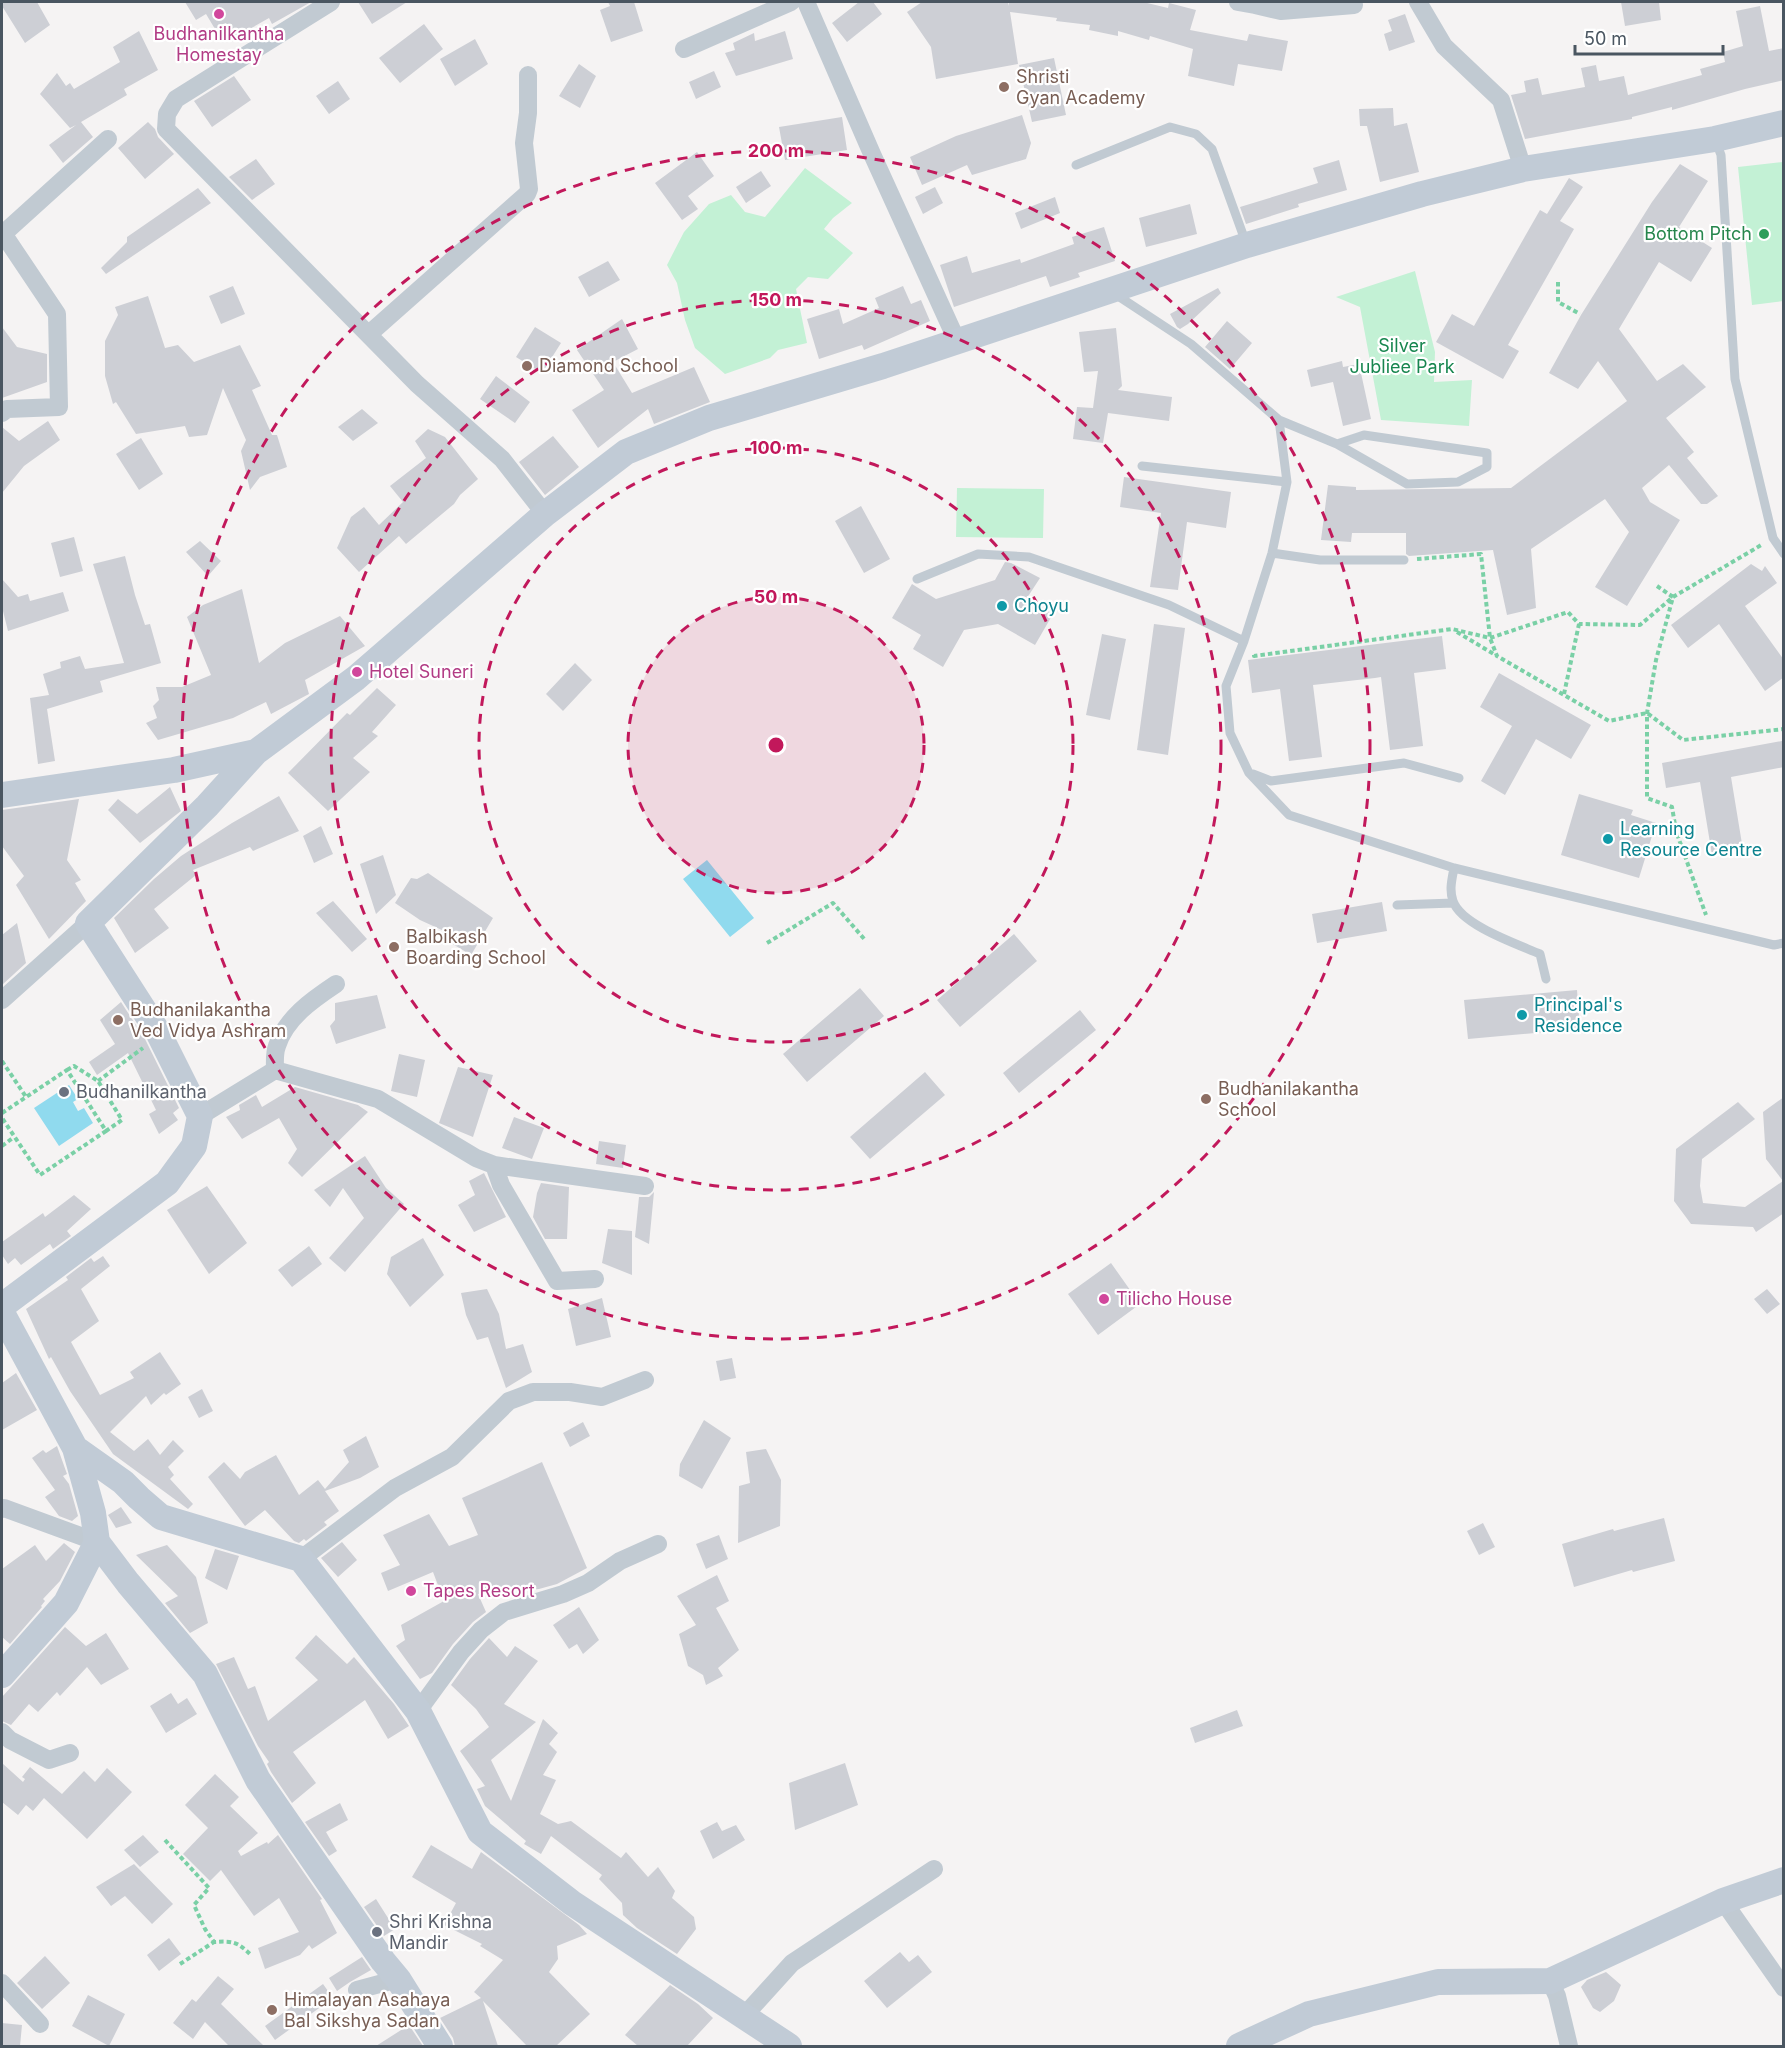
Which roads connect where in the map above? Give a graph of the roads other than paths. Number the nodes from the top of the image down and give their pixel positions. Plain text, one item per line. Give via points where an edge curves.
1 (331, 2) edge
2 (791, 2) edge
3 (807, 2) edge
4 (1418, 2) edge
5 (1249, 3) edge
6 (1354, 5) dead end
7 (684, 49) dead end
8 (528, 75) dead end
9 (1784, 123) edge
10 (108, 139) dead end
11 (1715, 139) junction
12 (1076, 165) dead end
13 (1523, 169) junction
14 (2, 233) edge
15 (1247, 245) junction
16 (1110, 291) junction
17 (369, 334) junction
18 (957, 341) junction
19 (2, 413) edge
20 (1279, 420) junction
21 (1337, 444) junction
22 (1142, 466) dead end
23 (1287, 483) junction
24 (545, 514) junction
25 (1272, 553) junction
26 (1784, 554) edge
27 (1404, 561) road end
28 (917, 579) dead end
29 (1245, 638) junction
30 (256, 752) junction
31 (1249, 773) junction
32 (1459, 778) dead end
33 (2, 795) edge
34 (1454, 868) junction
35 (1454, 903) junction
36 (1397, 905) dead end
37 (88, 923) junction
38 (1779, 944) edge
39 (1784, 954) edge
40 (1546, 979) dead end
41 (336, 984) dead end
42 (2, 1000) edge
43 (275, 1070) junction
44 (200, 1116) junction
45 (494, 1164) junction
46 (645, 1186) dead end
47 (595, 1279) dead end
48 (2, 1306) edge
49 (2, 1313) edge
50 (645, 1380) dead end
51 (75, 1448) junction
52 (2, 1509) edge
53 (97, 1542) junction
54 (658, 1544) dead end
55 (301, 1559) junction
56 (2, 1675) edge
57 (418, 1710) junction
58 (2, 1732) edge
59 (70, 1753) dead end
60 (934, 1869) dead end
61 (1784, 1880) edge
62 (1723, 1900) junction
63 (398, 1979) junction
64 (1550, 1981) junction
65 (2, 1983) edge
66 (1784, 1988) edge
67 (357, 1990) dead end
68 (743, 2017) junction
69 (40, 2024) dead end
70 (440, 2046) edge
71 (789, 2046) edge
72 (1239, 2046) edge
73 (1569, 2046) edge

1 - 17 street via 176,99 167,114 166,129
2 - 7 street
3 - 18 street
4 - 13 street via 1444,46 1501,100
5 - 6 street via 1281,11
8 - 17 street via 524,143 527,194
9 - 11 street
10 - 14 street
11 - 13 street
11 - 26 lane via 1721,155 1735,379 1773,538
12 - 15 lane via 1170,127 1196,134 1212,149
13 - 15 street
14 - 19 street via 57,314 59,407 7,409
15 - 16 street
16 - 18 street
16 - 20 lane via 1191,344
17 - 24 street via 417,384 502,459
18 - 24 street via 709,418 647,443 626,452
20 - 21 lane
20 - 23 lane
21 - 21 lane via 1364,435 1487,453 1486,467 1458,482 1407,484
22 - 23 lane
23 - 25 lane
24 - 30 street via 356,678
25 - 27 lane via 1320,560
25 - 29 lane
28 - 29 lane via 978,554 1029,557 1169,605
29 - 31 lane via 1226,686 1230,733
30 - 33 street via 174,770
30 - 37 street
31 - 32 lane via 1271,780 1404,763
31 - 34 lane via 1289,815
34 - 35 lane
34 - 38 lane
35 - 36 lane
35 - 40 lane via 1472,923 1540,954
37 - 42 street
37 - 44 street via 160,1035
38 - 39 lane
41 - 43 street via 310,1002 285,1029 276,1048
43 - 44 street
43 - 45 street via 378,1099 476,1158
44 - 48 street via 194,1146 167,1183
45 - 46 street
45 - 47 street via 501,1185 556,1281
49 - 51 street
50 - 55 street via 602,1397 533,1392 509,1401 452,1457 395,1488
51 - 53 street
51 - 55 street via 123,1482 161,1517
52 - 53 street
53 - 56 street via 66,1603
53 - 63 street via 205,1674 258,1780
54 - 57 street via 571,1591 504,1612 461,1652
55 - 57 street
57 - 68 street via 480,1832 572,1903
58 - 59 street via 50,1760
60 - 68 street via 792,1963
61 - 62 street
62 - 64 street
62 - 66 street
63 - 67 street
63 - 70 street
64 - 72 street via 1438,1982 1309,2014
64 - 73 street
65 - 69 street
68 - 71 street

